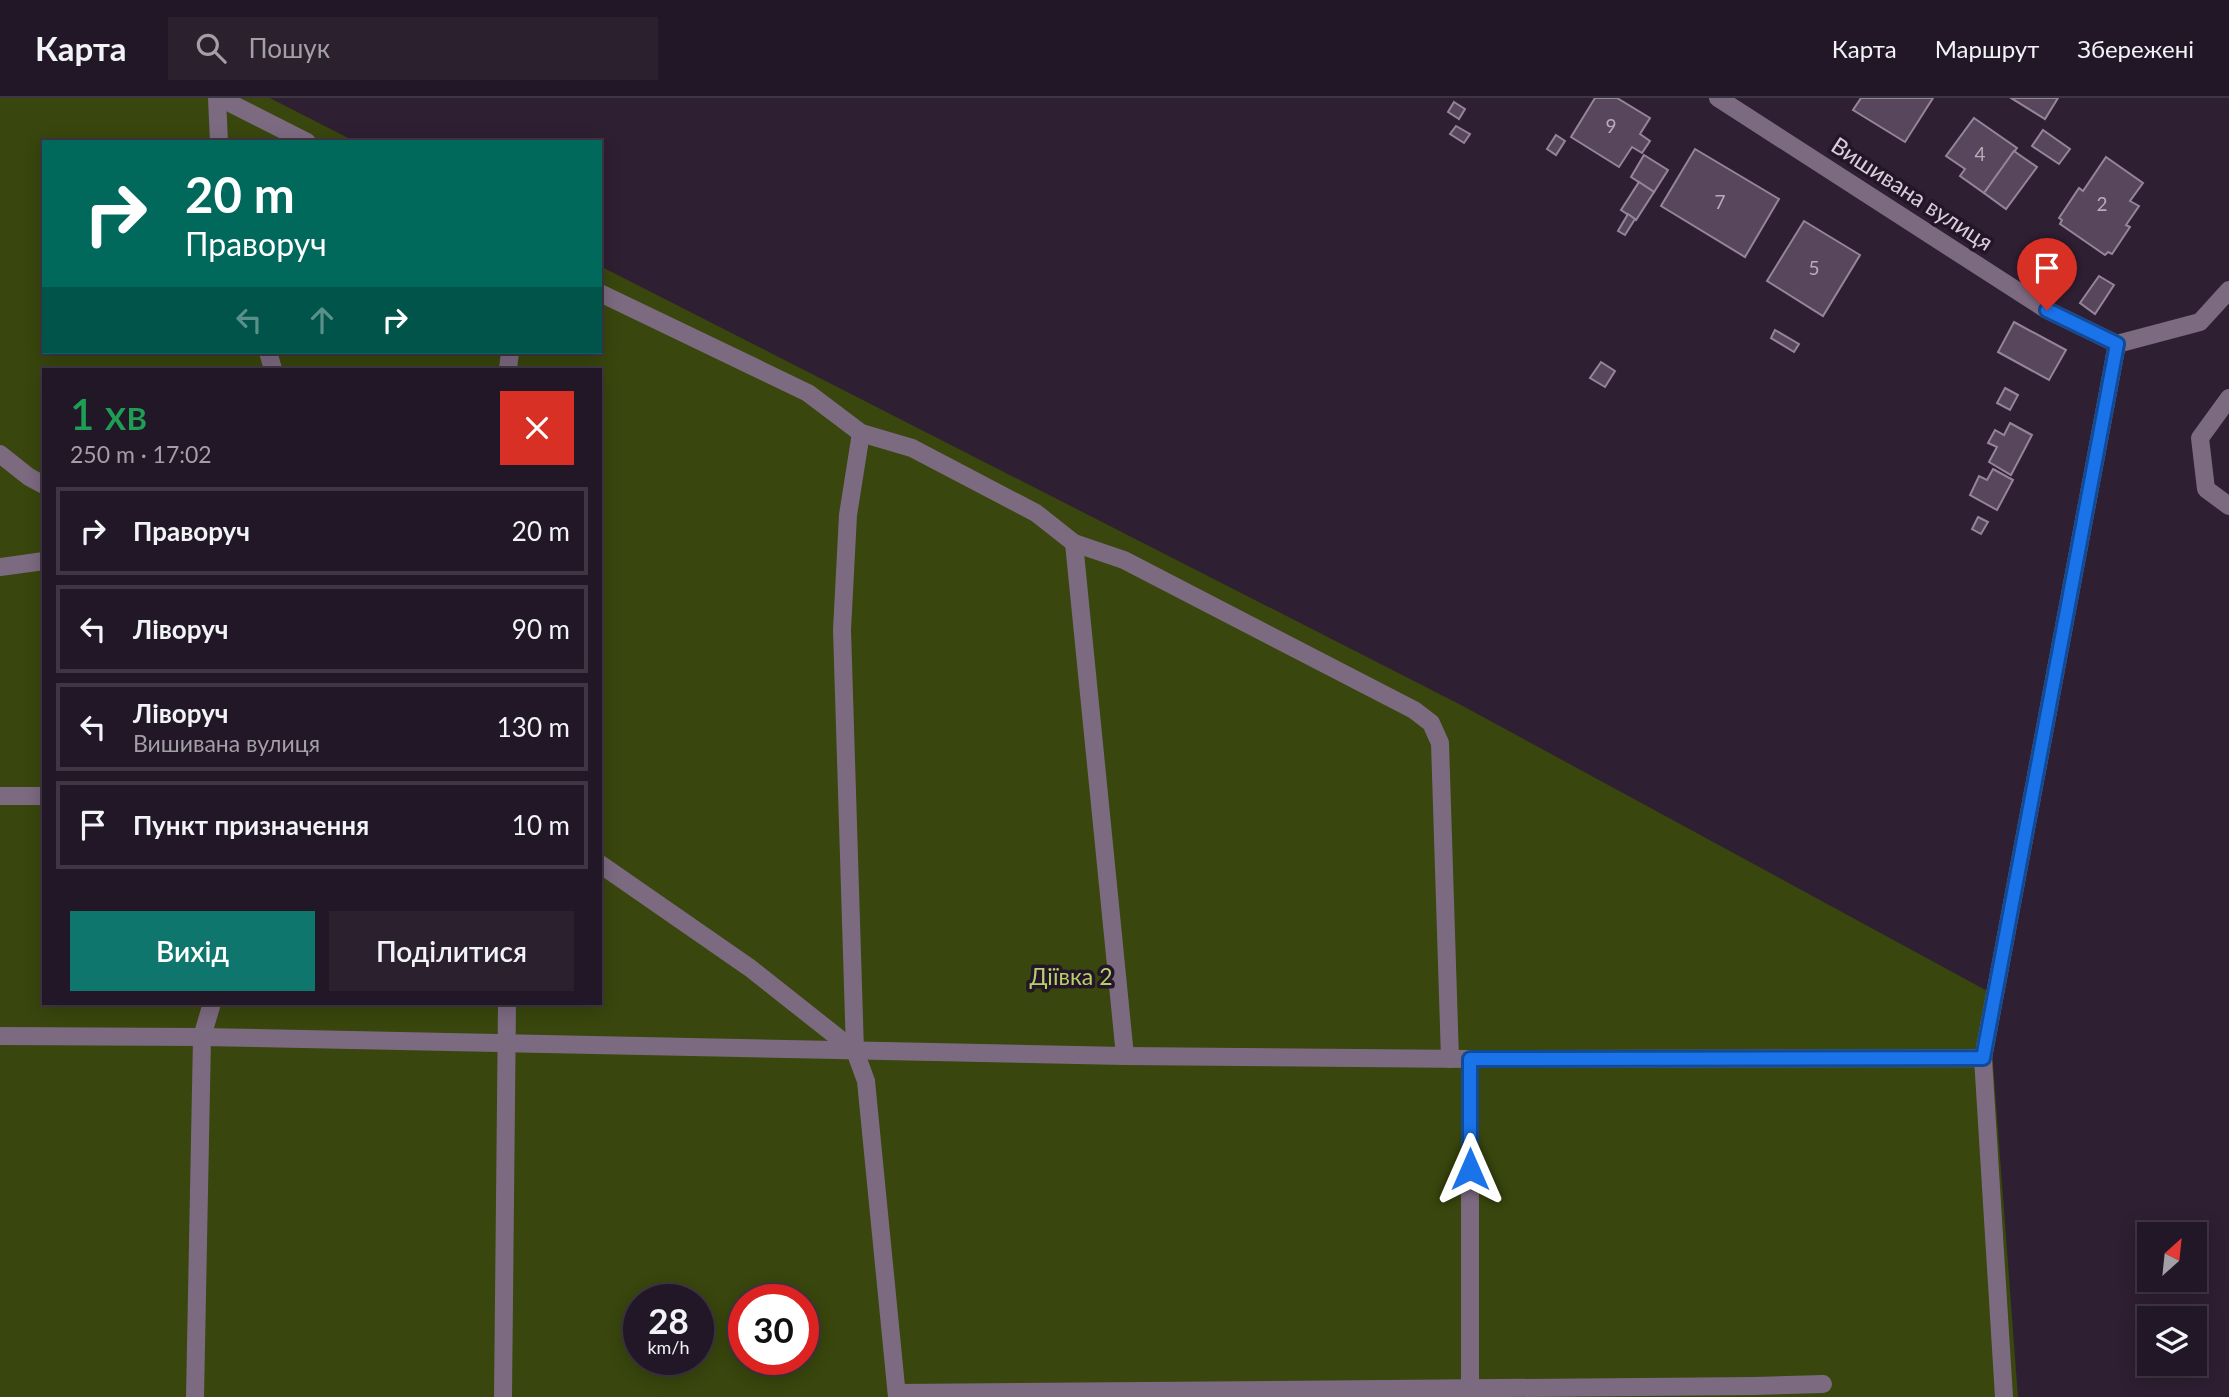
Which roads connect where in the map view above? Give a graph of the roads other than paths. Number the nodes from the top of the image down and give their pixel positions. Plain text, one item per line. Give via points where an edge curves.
1 (218, 98) edge
2 (1718, 98) edge
3 (219, 140) edge
4 (303, 140) edge
5 (2229, 290) edge
6 (602, 294) edge
7 (2117, 344) junction
8 (2229, 398) edge
9 (861, 433) junction
10 (0, 454) edge
11 (42, 484) edge
12 (2229, 506) edge
13 (1074, 543) junction
14 (42, 561) edge
15 (0, 566) edge
16 (0, 796) edge
17 (42, 796) edge
18 (602, 865) edge
19 (211, 1005) edge
20 (507, 1005) edge
21 (0, 1036) edge
22 (202, 1037) junction
23 (508, 1042) junction
24 (855, 1051) junction
25 (1125, 1056) junction
26 (1983, 1058) junction
27 (1450, 1059) junction
28 (1470, 1059) junction
29 (1823, 1384) dead end
30 (1470, 1393) edge
31 (897, 1395) edge
32 (195, 1397) edge
33 (503, 1397) edge
34 (2004, 1397) edge

1 - 3 street
1 - 4 street
2 - 7 street, Вишивана вулиця via 2047,310
5 - 7 street via 2200,322
6 - 9 street via 808,393
7 - 26 street
8 - 12 street via 2200,438 2206,489
9 - 13 street via 912,448 1035,513
9 - 24 street via 848,515 842,630
10 - 11 street
13 - 25 street
13 - 27 street via 1124,560 1414,710 1431,723 1440,743
14 - 15 street
16 - 17 street
18 - 24 street via 750,968
19 - 22 street
20 - 23 street
21 - 22 street
22 - 23 street
22 - 32 street
23 - 24 street
23 - 33 street
24 - 25 street
24 - 31 street via 866,1081
25 - 27 street
26 - 28 street
26 - 34 street
27 - 28 street
28 - 30 street
29 - 30 street
30 - 31 street

